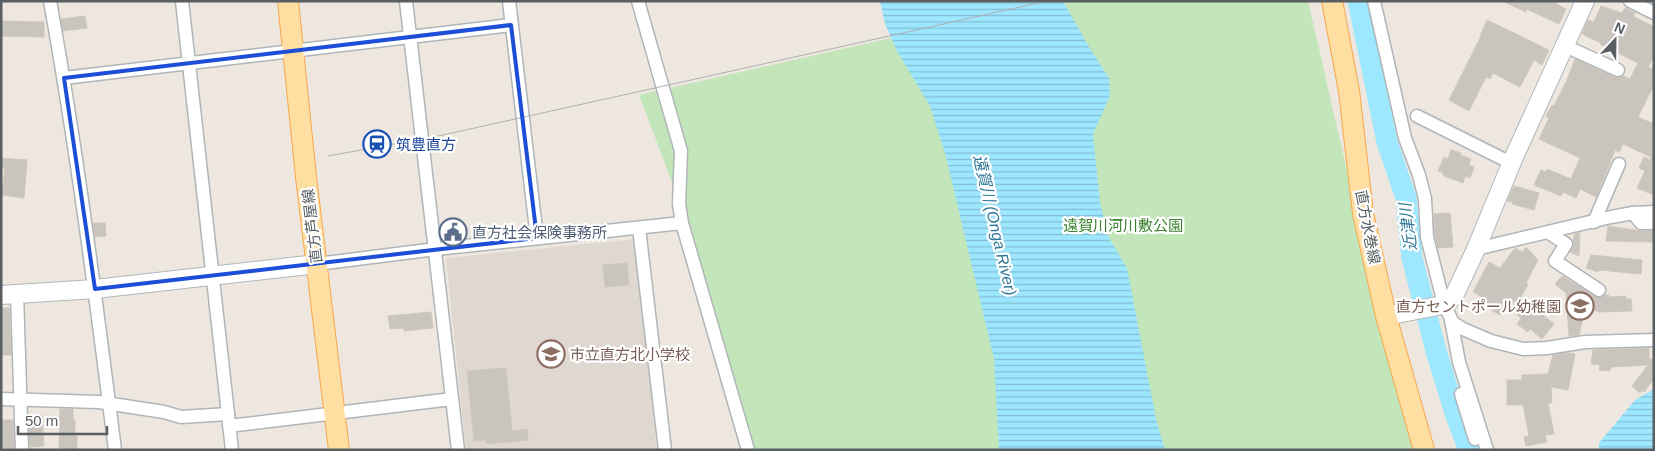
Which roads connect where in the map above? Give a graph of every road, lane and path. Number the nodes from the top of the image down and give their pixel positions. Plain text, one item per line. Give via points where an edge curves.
1 (50, 1) edge
2 (182, 1) edge
3 (288, 1) edge
4 (406, 1) edge
5 (508, 1) edge
6 (638, 1) edge
7 (1332, 1) edge
8 (1374, 1) edge
9 (1585, 1) edge
10 (1630, 1) edge
11 (1654, 12) edge
12 (511, 25) junction
13 (411, 37) junction
14 (1565, 46) junction
15 (293, 51) junction
16 (189, 64) junction
17 (1618, 70) dead end
18 (64, 78) junction
19 (1417, 116) dead end
20 (1511, 163) junction
21 (1619, 164) dead end
22 (1654, 212) edge
23 (1633, 213) junction
24 (1594, 222) junction
25 (682, 223) junction
26 (1654, 223) edge
27 (639, 228) junction
28 (1548, 233) junction
29 (538, 238) junction
30 (436, 249) junction
31 (1476, 249) junction
32 (317, 264) junction
33 (213, 277) junction
34 (95, 289) junction
35 (1599, 290) dead end
36 (9, 294) edge
37 (1444, 310) junction
38 (1386, 316) junction
39 (1654, 340) edge
40 (1459, 362) junction
41 (1, 399) edge
42 (452, 399) junction
43 (20, 400) junction
44 (110, 403) junction
45 (335, 413) junction
46 (228, 420) junction
47 (22, 450) edge
48 (116, 450) edge
49 (232, 450) edge
50 (339, 450) edge
51 (458, 450) edge
52 (665, 450) edge
53 (748, 450) edge
54 (1424, 450) edge
55 (1479, 450) edge
56 (1486, 450) edge

1 - 18 street
2 - 16 street
3 - 15 main road, 直方芦屋線
4 - 13 street
5 - 12 street
6 - 25 street via 681,150 679,204
7 - 38 main road, 直方水巻線 via 1349,91 1363,213
8 - 37 street via 1405,138 1425,199 1427,237
9 - 14 street
10 - 11 street
12 - 13 street
12 - 29 street
13 - 15 street
13 - 30 street
14 - 17 street
14 - 20 street
15 - 16 street
15 - 32 main road, 直方芦屋線
16 - 18 street
16 - 33 street
18 - 34 street
19 - 20 street
20 - 31 street
21 - 24 street
22 - 23 street
23 - 24 street
23 - 26 street via 1641,223
24 - 28 street
25 - 27 street
25 - 53 street
27 - 29 street
27 - 52 street
28 - 31 street
28 - 35 street via 1566,244 1555,261
29 - 30 street
30 - 32 street
30 - 42 street
31 - 37 street
32 - 33 street
32 - 45 main road, 直方芦屋線
33 - 34 street
33 - 46 street
34 - 36 street
34 - 44 street
36 - 43 street
37 - 38 street
37 - 39 street via 1453,323 1463,329 1490,341 1524,349 1585,342
37 - 40 street
38 - 54 main road, 直方水巻線
40 - 55 street via 1460,392
40 - 56 street
41 - 43 street
42 - 45 street
42 - 51 street
43 - 44 street
43 - 47 street
44 - 46 street via 181,417
44 - 48 street
45 - 46 street
45 - 50 main road, 直方芦屋線
46 - 49 street

